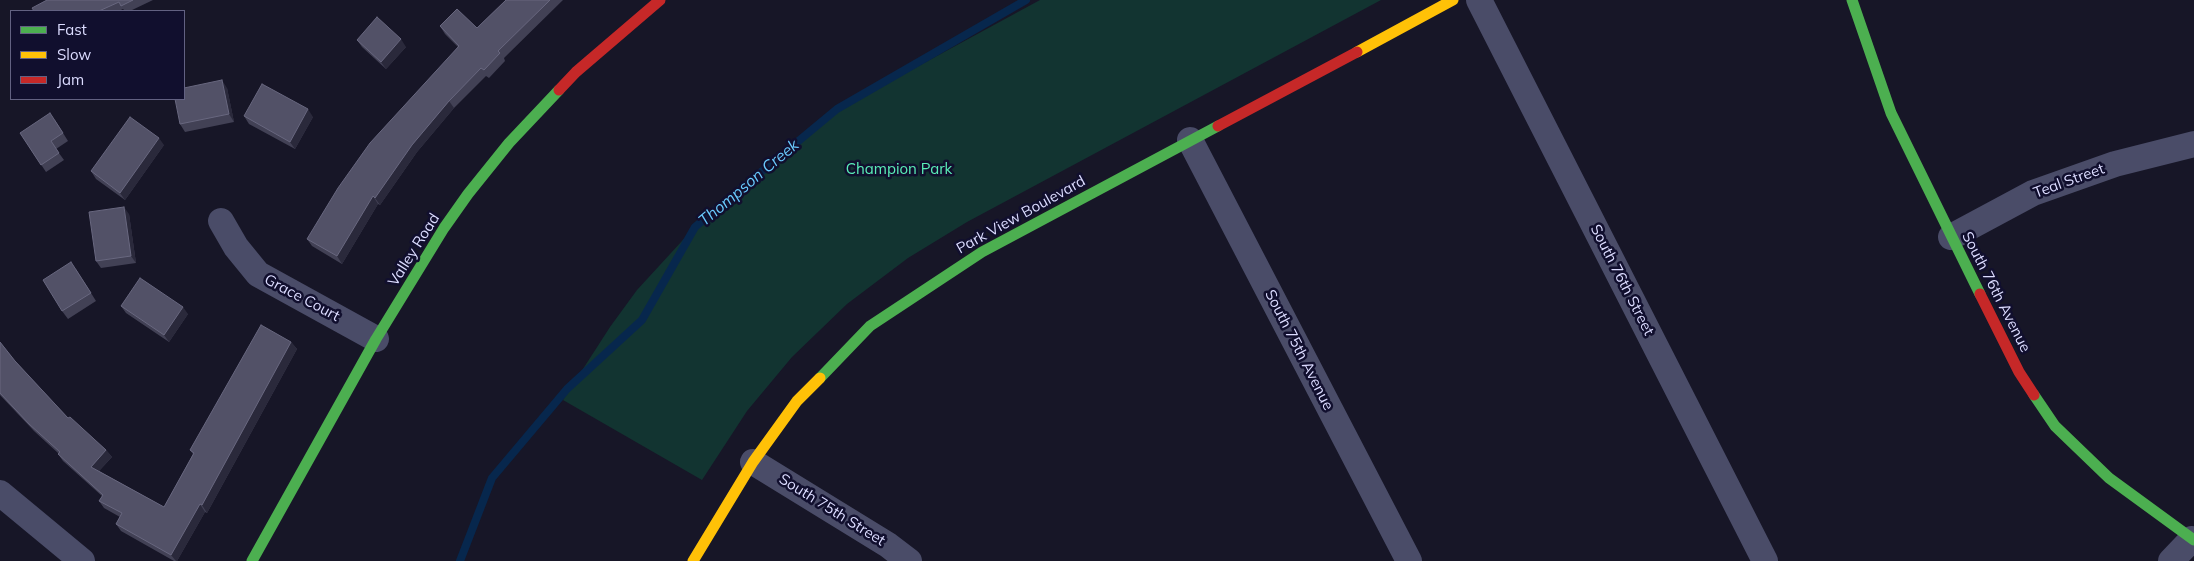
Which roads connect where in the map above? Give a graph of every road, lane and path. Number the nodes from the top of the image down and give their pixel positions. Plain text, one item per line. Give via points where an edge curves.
1 (660, 0) edge
2 (1453, 0) edge
3 (1479, 0) edge
4 (1852, 0) edge
5 (1190, 140) junction
6 (2194, 144) edge
7 (221, 221) dead end
8 (1951, 238) junction
9 (376, 338) junction
10 (753, 462) junction
11 (0, 493) edge
12 (2193, 540) edge
13 (82, 561) edge
14 (252, 561) edge
15 (694, 561) edge
16 (909, 561) edge
17 (1408, 561) edge
18 (1764, 561) edge
19 (2171, 561) edge

1 - 9 street, Valley Road via 576,72 509,142 444,228
2 - 5 street, Park View Boulevard
3 - 18 street, South 76th Street
4 - 8 street, South 76th Avenue via 1891,113
5 - 10 street, Park View Boulevard via 982,252 870,326 797,401
5 - 17 street, South 75th Avenue
6 - 8 street, Teal Street via 2115,164 2033,193
7 - 9 street, Grace Court via 236,247 258,274
8 - 12 street, South 76th Avenue via 2019,372 2055,426 2109,478
9 - 14 street, Valley Road
10 - 15 street, Park View Boulevard
10 - 16 street, South 75th Street
11 - 13 street
12 - 19 street

